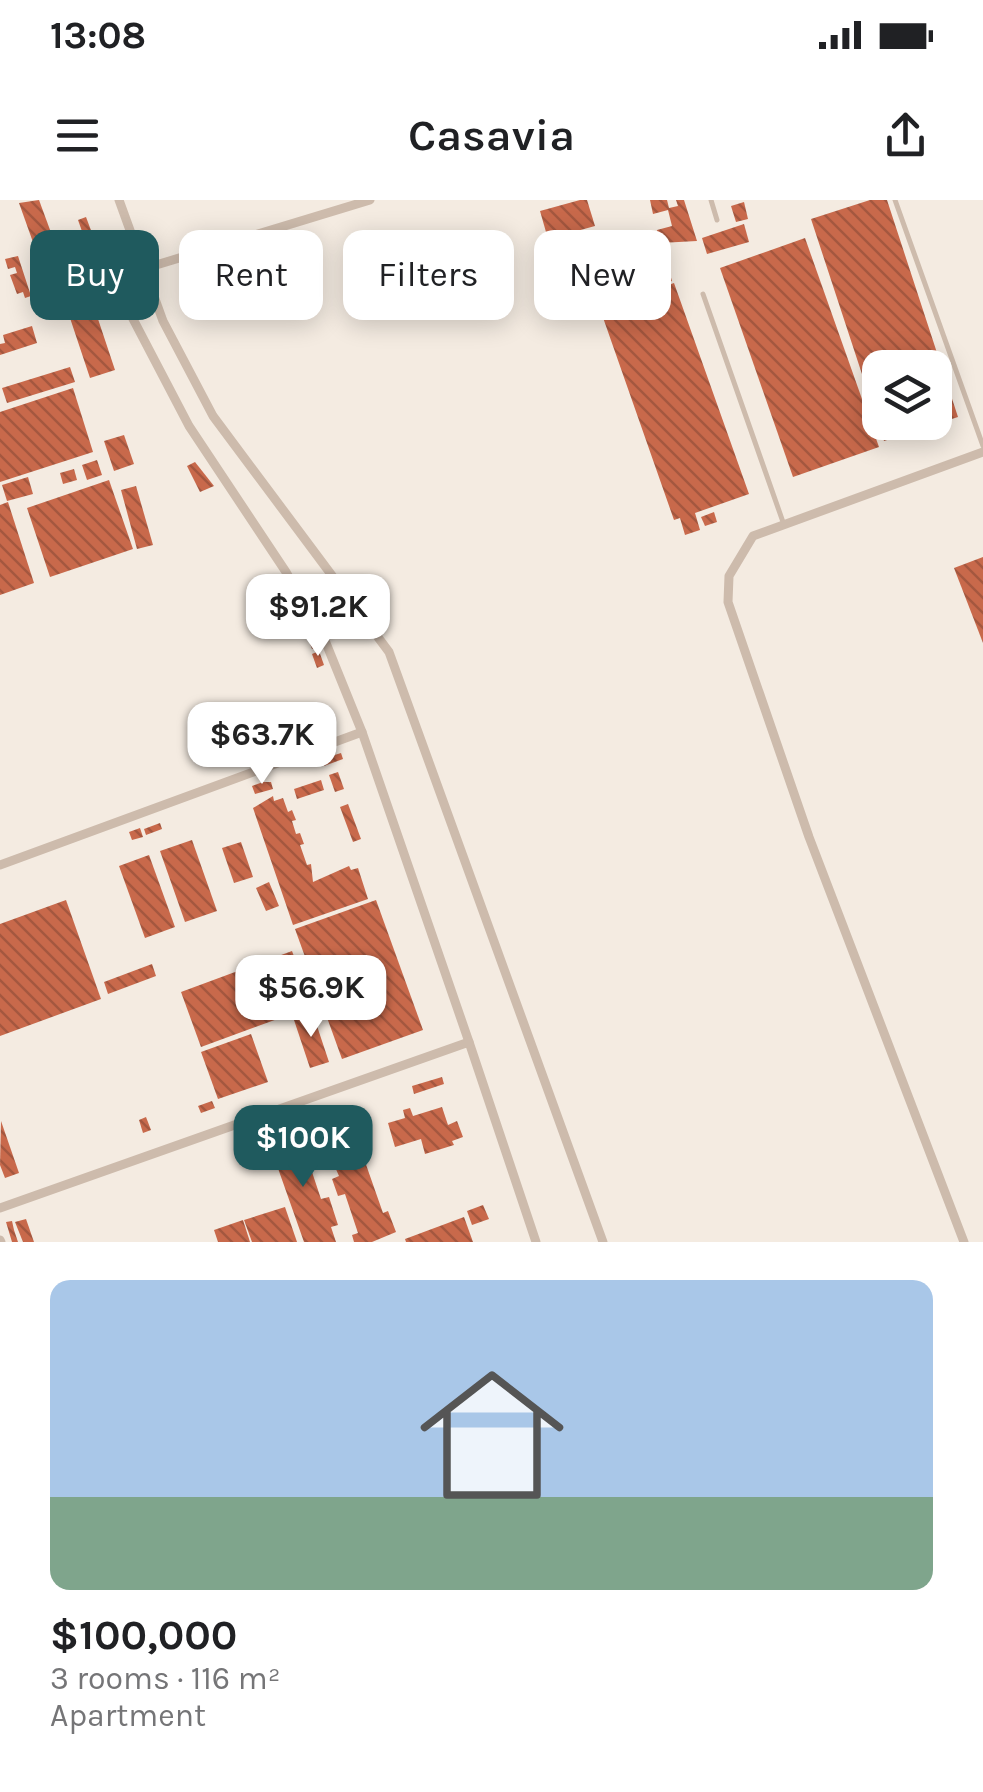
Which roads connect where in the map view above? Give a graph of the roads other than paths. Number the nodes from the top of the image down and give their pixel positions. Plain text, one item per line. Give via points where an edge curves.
1 (119, 200) edge
2 (370, 200) edge
3 (711, 200) edge
4 (895, 200) edge
5 (717, 220) dead end
6 (129, 230) edge
7 (159, 265) edge
8 (703, 294) dead end
9 (159, 311) edge
10 (134, 320) edge
11 (983, 449) edge
12 (784, 522) junction
13 (362, 732) junction
14 (0, 864) edge
15 (468, 1042) junction
16 (0, 1208) edge
17 (536, 1242) edge
18 (602, 1242) edge
19 (964, 1242) edge

1 - 6 street
2 - 7 street
3 - 5 lane
4 - 11 lane
8 - 12 lane
9 - 18 street via 213,416 388,652
10 - 13 street via 189,426 326,643
11 - 12 street
12 - 19 street via 753,536 739,554 728,602 803,822
13 - 14 street
13 - 15 street
15 - 16 street
15 - 17 street

